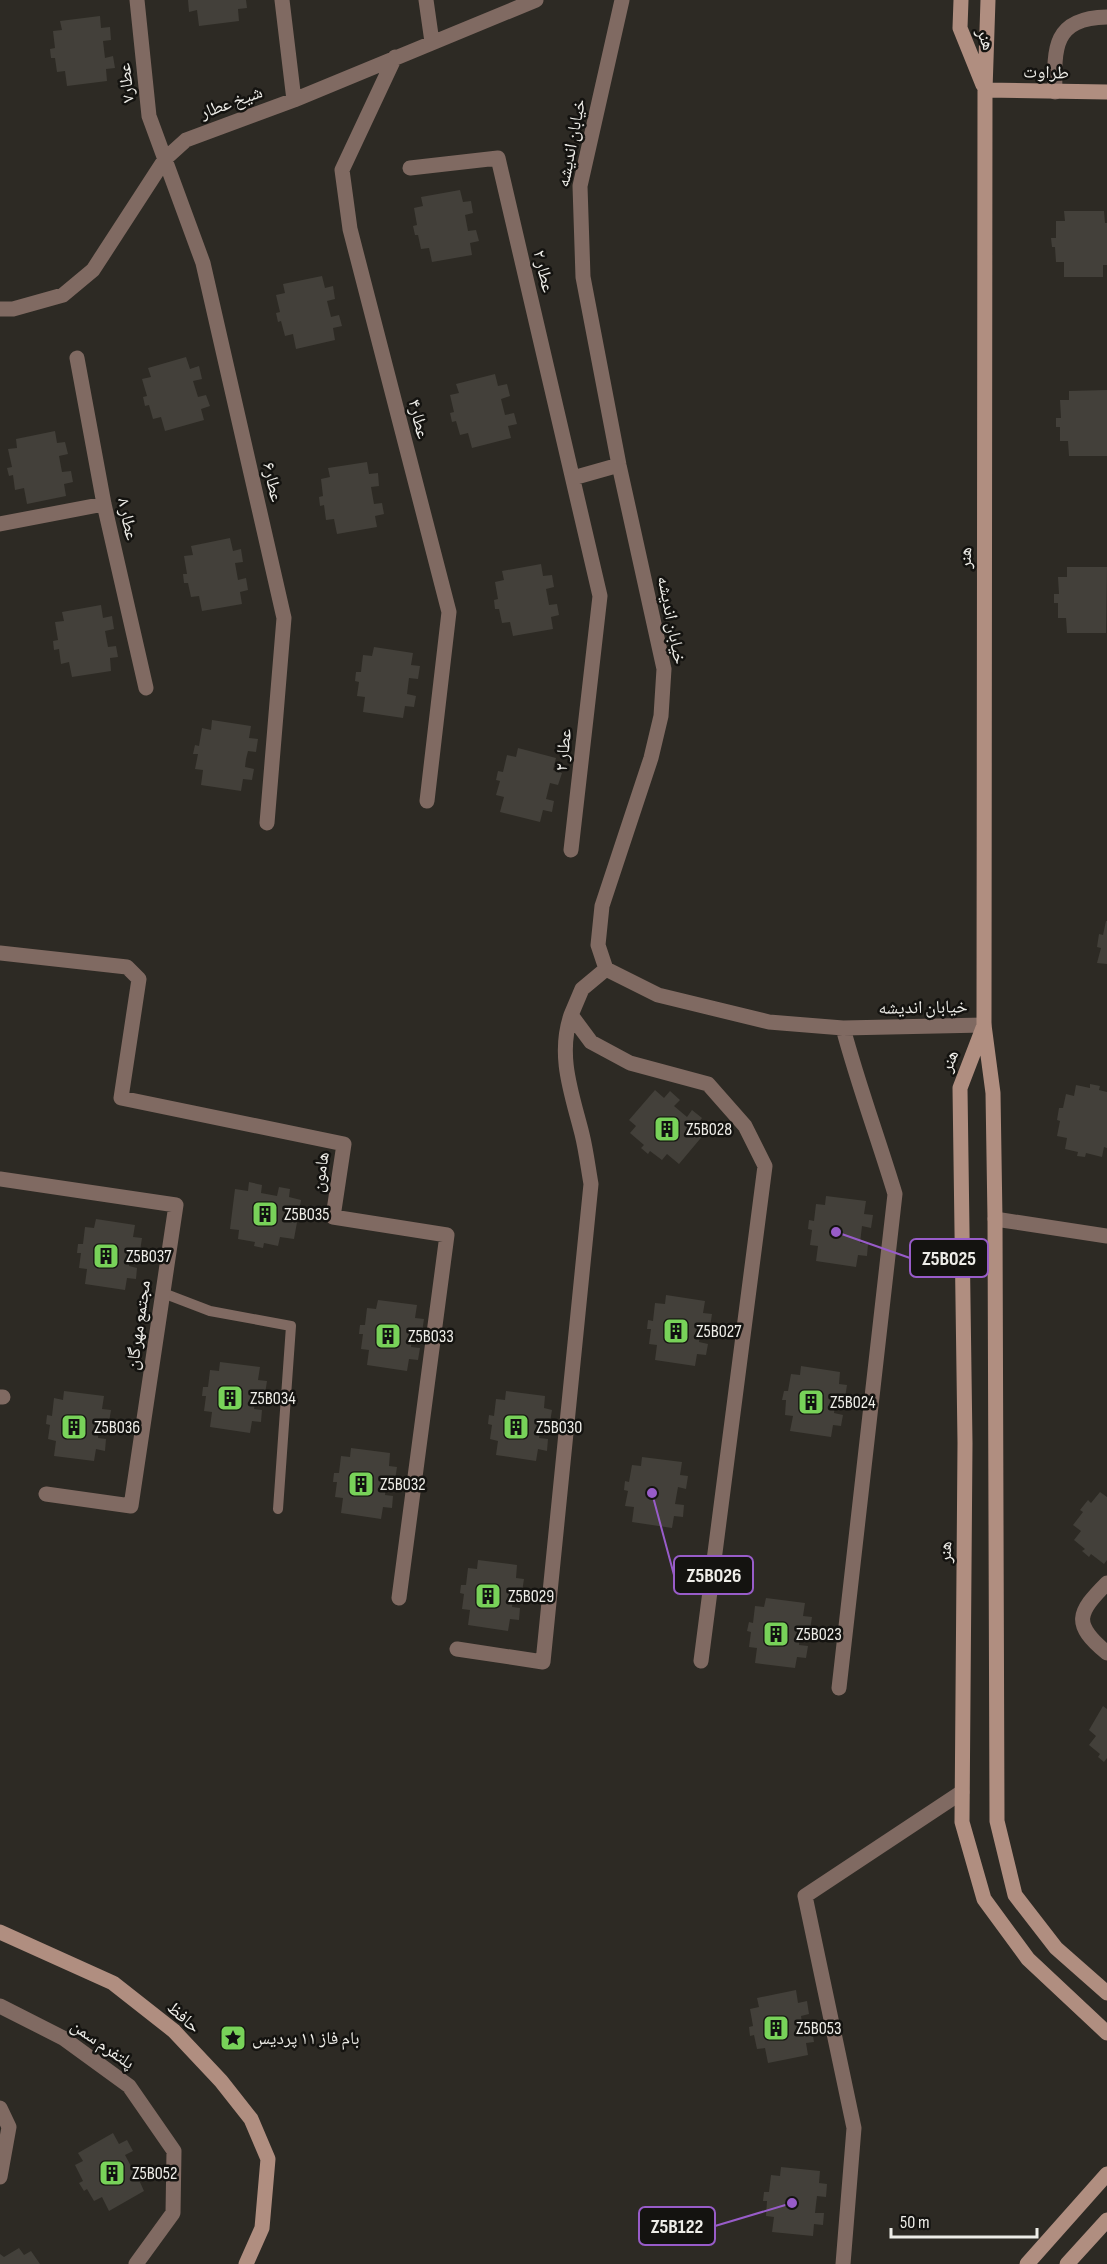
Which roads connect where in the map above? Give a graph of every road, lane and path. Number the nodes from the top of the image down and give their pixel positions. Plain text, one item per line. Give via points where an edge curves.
1 (137, 0) edge
2 (282, 0) edge
3 (426, 0) edge
4 (536, 0) edge
5 (622, 0) edge
6 (961, 0) edge
7 (988, 0) edge
8 (1107, 17) edge
9 (432, 42) junction
10 (395, 57) junction
11 (985, 90) junction
12 (1055, 92) junction
13 (1107, 92) edge
14 (294, 100) junction
15 (165, 159) junction
16 (410, 168) dead end
17 (0, 309) edge
18 (76, 358) dead end
19 (620, 465) junction
20 (573, 478) junction
21 (104, 504) junction
22 (0, 524) edge
23 (146, 688) dead end
24 (427, 801) dead end
25 (267, 823) dead end
26 (571, 850) dead end
27 (0, 953) edge
28 (606, 969) junction
29 (571, 1015) junction
30 (984, 1025) junction
31 (843, 1028) junction
32 (0, 1179) edge
33 (995, 1219) junction
34 (1107, 1236) edge
35 (163, 1293) junction
36 (46, 1494) dead end
37 (278, 1509) dead end
38 (1107, 1582) edge
39 (399, 1598) dead end
40 (457, 1649) dead end
41 (1107, 1653) edge
42 (701, 1661) dead end
43 (839, 1688) dead end
44 (962, 1792) junction
45 (0, 1932) edge
46 (1107, 1993) edge
47 (0, 2006) edge
48 (1107, 2033) edge
49 (0, 2108) edge
50 (1107, 2174) edge
51 (0, 2177) edge
52 (1107, 2220) edge
53 (136, 2264) edge
54 (246, 2264) edge
55 (843, 2264) edge
56 (1027, 2264) edge
57 (1067, 2264) edge

1 - 15 street, عطار۷ via 149,116
2 - 14 street
3 - 9 street
4 - 9 street, شیخ عطار
5 - 19 street, خیابان اندیشه via 580,186 584,277
6 - 11 street, هنر via 960,28
7 - 11 street, هنر
8 - 12 street via 1071,25 1058,39 1054,56
9 - 10 street, شیخ عطار
10 - 14 street, شیخ عطار
10 - 24 street, عطار۴ via 342,170 350,229 449,612
11 - 12 street, طراوت
11 - 30 street, هنر
12 - 13 street, طراوت
14 - 15 street, شیخ عطار via 186,140
15 - 17 street, شیخ عطار via 93,270 63,295
15 - 25 street, عطار۶ via 203,263 284,618
16 - 20 street, عطار ۲ via 498,158
18 - 21 street, عطار ۸
19 - 20 street
19 - 28 street, خیابان اندیشه via 664,669 661,716 651,758 602,906 598,945
20 - 26 street, عطار ۲ via 600,596
21 - 22 street
21 - 23 street, عطار ۸
27 - 39 street, هامون via 127,967 139,979 120,1098 344,1144 333,1217 447,1235
28 - 29 street via 582,989
28 - 31 street, خیابان اندیشه via 658,995 769,1022
29 - 40 street via 564,1035 568,1085 591,1184 543,1662
29 - 42 street via 591,1042 630,1063 708,1084 745,1126 765,1166
30 - 31 street, خیابان اندیشه
30 - 33 street, هنر via 993,1093
30 - 44 street, هنر via 960,1088 965,1443
31 - 43 street via 895,1194
32 - 35 street, مجتمع مهرگان via 176,1205
33 - 34 street
33 - 46 street, هنر via 997,1821 1015,1895 1056,1948
35 - 36 street, مجتمع مهرگان via 131,1506
35 - 37 lane via 210,1311 291,1326
38 - 41 street via 1084,1611 1082,1627 1090,1640
44 - 48 street, هنر via 962,1822 984,1899 1028,1959
44 - 55 street via 805,1896 854,2128
45 - 54 street, حافظ via 113,1983 174,2031 221,2080 251,2119 268,2159 262,2228
47 - 53 street, پلتفرم سمن via 63,2038 129,2086 174,2151 173,2213
49 - 51 street via 9,2127
50 - 56 street
52 - 57 street

